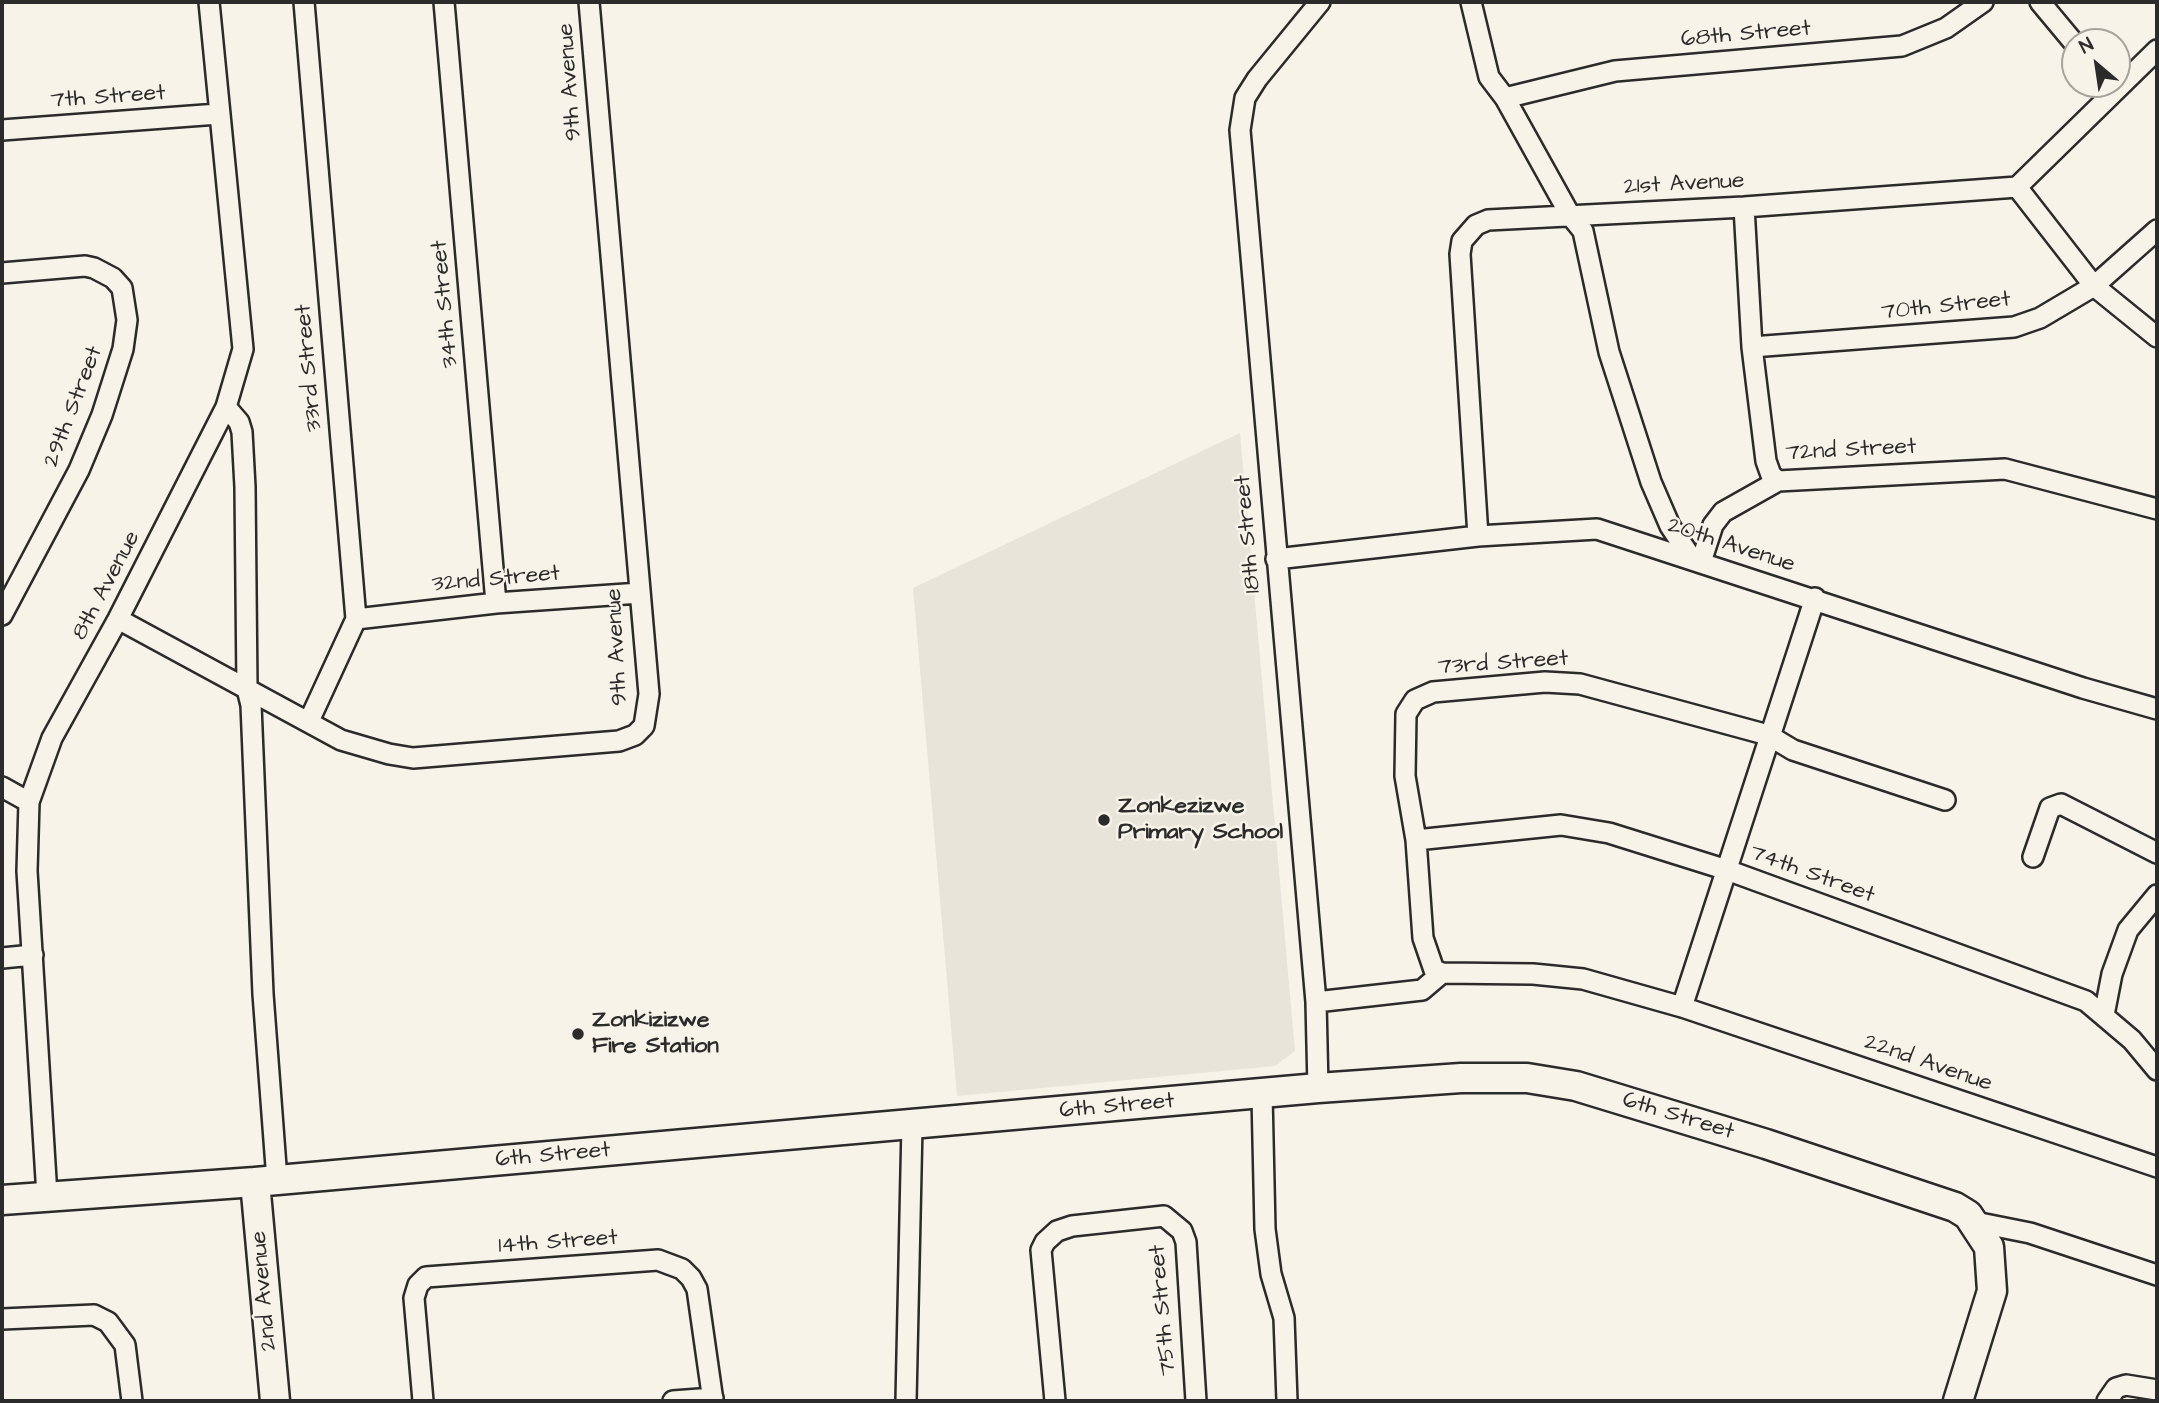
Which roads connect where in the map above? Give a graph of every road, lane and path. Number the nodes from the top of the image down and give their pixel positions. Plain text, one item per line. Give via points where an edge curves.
1 (209, 2) edge
2 (304, 2) edge
3 (444, 2) edge
4 (589, 2) edge
5 (1320, 2) edge
6 (1471, 2) edge
7 (1983, 2) edge
8 (2040, 2) edge
9 (2062, 28) edge
10 (2157, 50) edge
11 (2131, 71) edge
12 (1505, 98) junction
13 (2101, 98) edge
14 (219, 114) junction
15 (2, 130) edge
16 (2017, 187) junction
17 (1744, 207) junction
18 (1570, 215) junction
19 (2157, 230) edge
20 (2, 273) edge
21 (2094, 286) junction
22 (2157, 337) edge
23 (1752, 347) junction
24 (226, 407) junction
25 (1778, 481) junction
26 (2157, 509) edge
27 (1478, 536) junction
28 (1276, 559) junction
29 (1696, 560) junction
30 (640, 593) junction
31 (1815, 598) junction
32 (496, 603) junction
33 (2, 615) edge
34 (118, 619) junction
35 (356, 619) junction
36 (247, 689) junction
37 (2157, 709) edge
38 (309, 722) junction
39 (1768, 735) junction
40 (2, 788) edge
41 (1945, 800) dead end
42 (29, 802) junction
43 (1416, 840) junction
44 (2157, 853) edge
45 (2033, 857) dead end
46 (1727, 870) junction
47 (2157, 895) edge
48 (33, 955) junction
49 (2, 958) edge
50 (1443, 973) junction
51 (1316, 1002) junction
52 (1682, 1007) junction
53 (2104, 1015) junction
54 (2157, 1070) edge
55 (1318, 1088) junction
56 (1262, 1095) junction
57 (912, 1125) junction
58 (2157, 1167) edge
59 (266, 1181) junction
60 (47, 1196) junction
61 (2, 1200) edge
62 (1975, 1222) junction
63 (2157, 1275) edge
64 (2, 1319) edge
65 (2157, 1390) edge
66 (713, 1400) edge
67 (132, 1401) edge
68 (275, 1401) edge
69 (424, 1401) edge
70 (673, 1401) edge
71 (906, 1401) edge
72 (1055, 1401) edge
73 (1196, 1401) edge
74 (1287, 1401) edge
75 (1958, 1401) edge
76 (2107, 1401) edge

1 - 14 street, 8th Avenue
2 - 35 street, 33rd Street
3 - 32 street, 34th Street
4 - 30 street, 9th Avenue
5 - 28 street, 18th Street via 1245,98 1240,130
6 - 12 street via 1489,77
7 - 12 street, 68th Street via 1946,28 1902,46 1615,71
8 - 9 street
10 - 11 street
12 - 18 street
13 - 16 street
14 - 15 street, 7th Street
14 - 24 street, 8th Avenue via 243,349
16 - 17 street, 21st Avenue
16 - 21 street
17 - 18 street, 21st Avenue
17 - 23 street, 72nd Street
18 - 27 street, 21st Avenue via 1488,220 1476,225 1462,241
18 - 29 street via 1583,231 1609,352 1657,501
19 - 21 street, 70th Street
20 - 33 street, 29th Street via 94,268 122,288 127,328 102,415 79,470
21 - 22 street
21 - 23 street, 70th Street via 2040,318 2014,327
23 - 25 street, 72nd Street via 1766,461
24 - 34 street, 8th Avenue
24 - 36 street via 239,422 243,446
25 - 26 street, 72nd Street via 2005,470
25 - 29 street via 1723,512
27 - 28 street, 20th Avenue
27 - 29 street, 20th Avenue via 1597,529
28 - 51 street, 18th Street
29 - 31 street, 20th Avenue
30 - 32 street, 32nd Street
30 - 38 street, 9th Avenue via 649,694 644,726 635,735 619,741 413,758 341,740
31 - 37 street, 20th Avenue
31 - 39 street
32 - 35 street, 32nd Street
34 - 36 street, 9th Avenue
34 - 42 street, 8th Avenue via 52,738
35 - 38 street, 33rd Street
36 - 38 street, 9th Avenue
36 - 59 street via 263,994
39 - 41 street, 73rd Street via 1793,750
39 - 43 street, 73rd Street via 1580,684 1545,682 1433,692 1415,700 1405,714 1405,776
39 - 46 street
40 - 42 street
42 - 48 street, 8th Avenue via 27,871
43 - 46 street, 74th Street via 1561,825 1609,833
43 - 50 street, 73rd Street via 1423,938 1434,970
44 - 45 street via 2061,804 2050,808
46 - 52 street
46 - 53 street, 74th Street via 2086,1001
47 - 53 street via 2128,930 2115,963
48 - 49 street
48 - 60 street, 8th Avenue
50 - 51 street via 1422,990
50 - 52 street, 22nd Avenue via 1583,979
51 - 55 street, 18th Street
52 - 58 street, 22nd Avenue
53 - 54 street, 74th Street
55 - 56 street, 6th Street
55 - 62 street, 6th Street via 1461,1078 1527,1078 1576,1086 1955,1207
56 - 57 street, 6th Street
56 - 74 street via 1265,1229 1271,1274 1284,1318
57 - 59 street, 6th Street
57 - 71 street
59 - 60 street, 6th Street
59 - 68 street, 2nd Avenue
60 - 61 street, 6th Street
62 - 63 street, 6th Street via 2030,1233
62 - 75 street via 1990,1247 1992,1291
64 - 67 street via 94,1315 108,1322 125,1345
65 - 76 street via 2126,1385 2116,1388
66 - 69 street, 14th Street via 697,1289 682,1269 658,1259 426,1277 414,1298
66 - 70 street
72 - 73 street, 75th Street via 1041,1250 1045,1242 1072,1226 1164,1216 1182,1231 1186,1242

